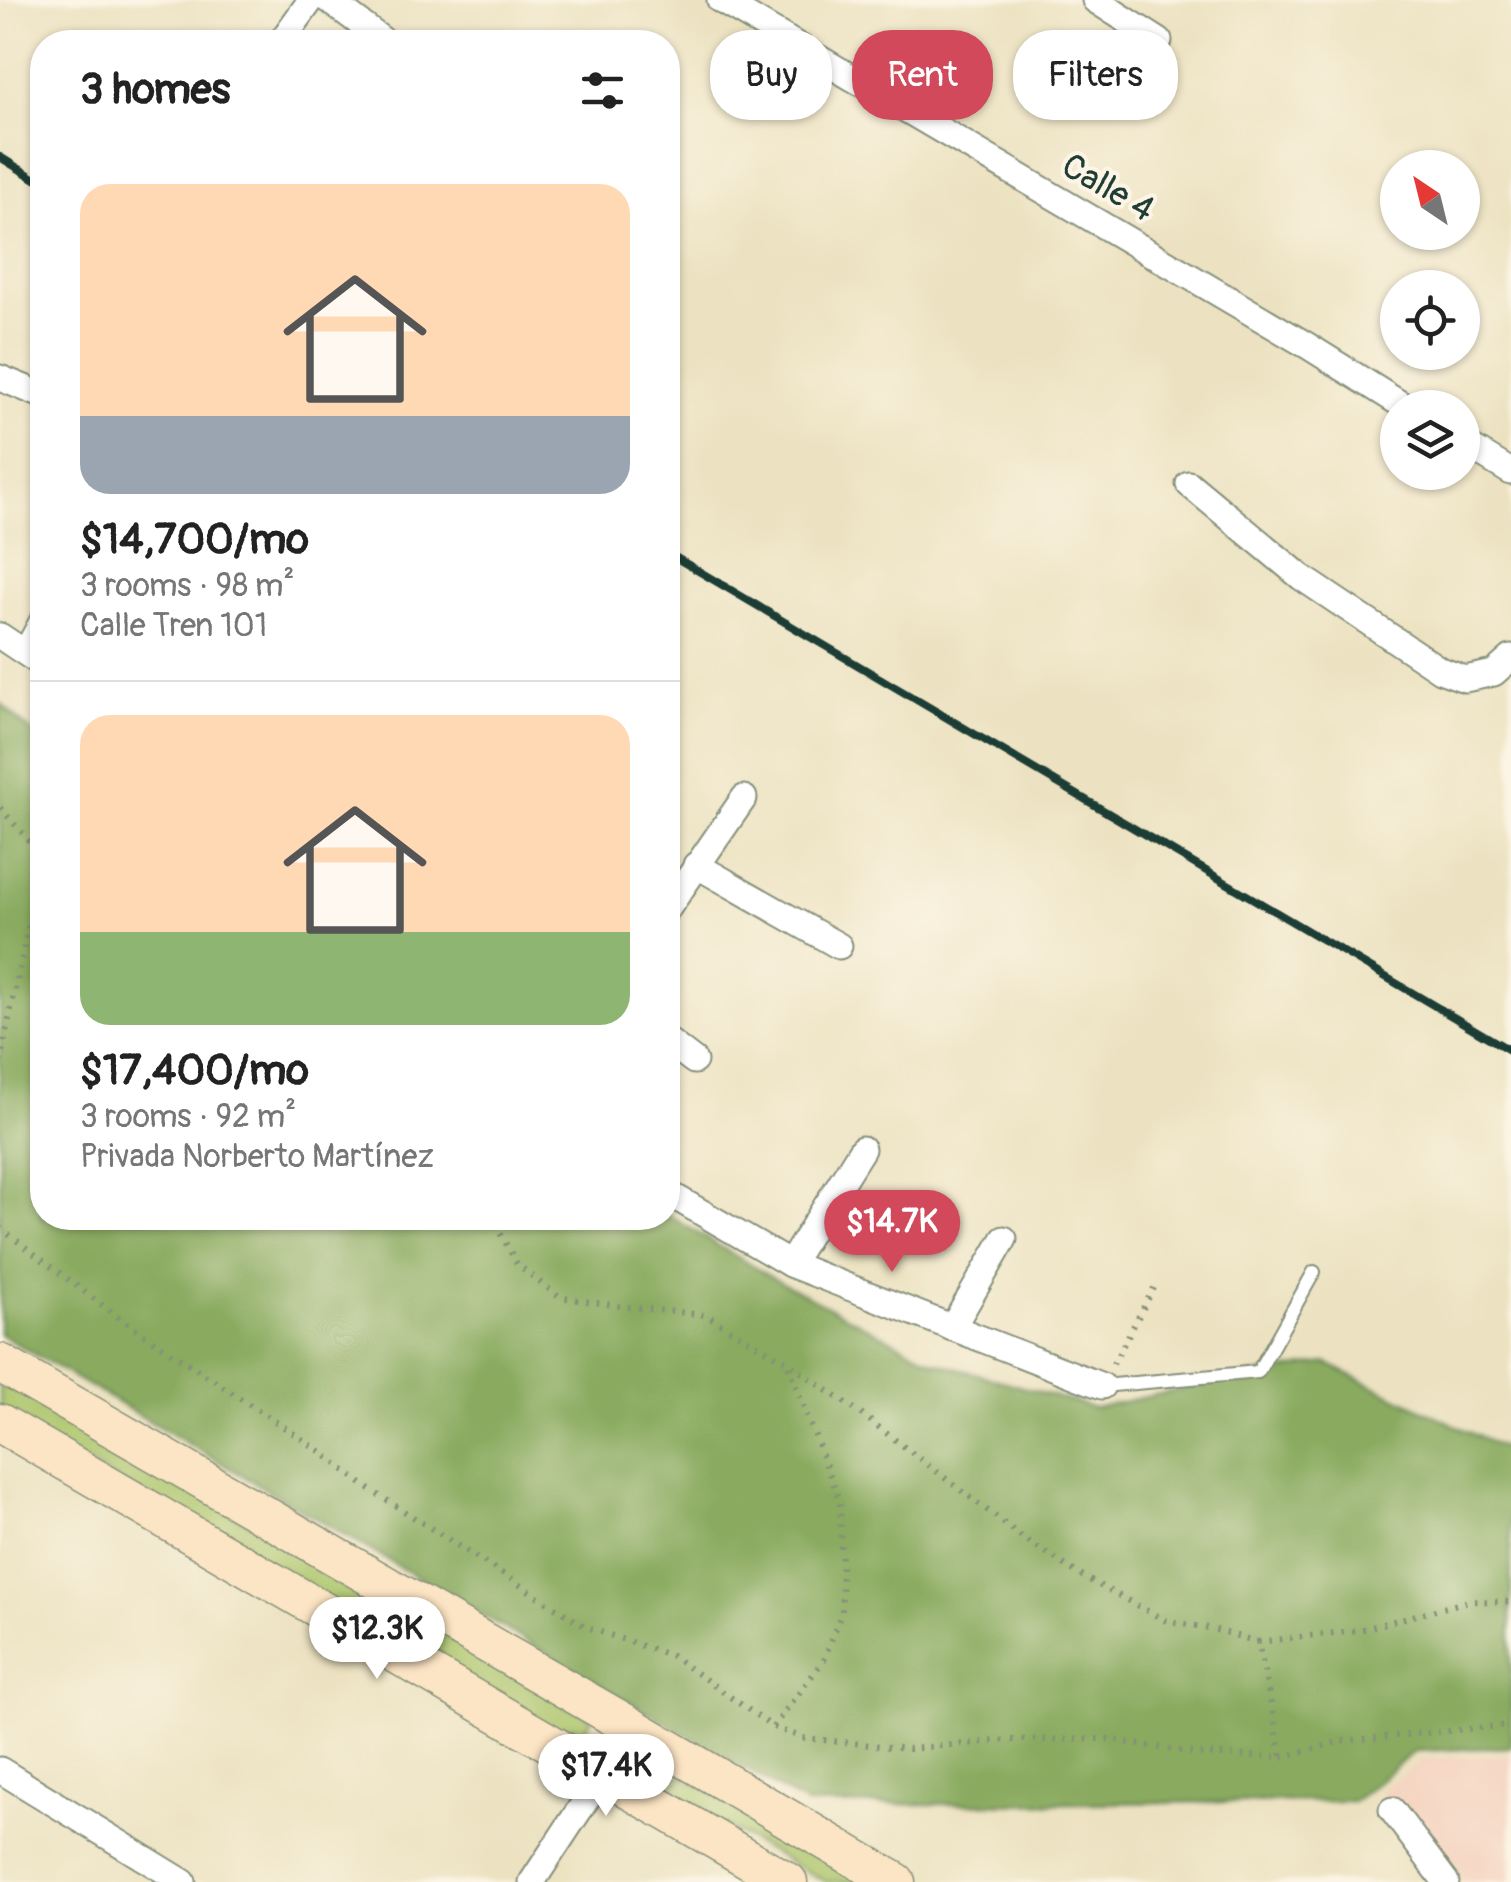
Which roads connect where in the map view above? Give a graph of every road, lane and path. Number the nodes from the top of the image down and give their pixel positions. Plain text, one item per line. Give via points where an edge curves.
1 (311, 0) edge
2 (329, 0) edge
3 (720, 0) edge
4 (1094, 0) edge
5 (290, 30) edge
6 (369, 30) edge
7 (1140, 30) edge
8 (0, 378) edge
9 (30, 390) edge
10 (1380, 391) edge
11 (1480, 453) edge
12 (1511, 472) edge
13 (1189, 484) dead end
14 (0, 636) edge
15 (30, 655) edge
16 (1511, 658) edge
17 (744, 798) dead end
18 (0, 808) edge
19 (30, 844) edge
20 (696, 865) junction
21 (680, 890) edge
22 (30, 916) edge
23 (839, 946) dead end
24 (680, 1050) edge
25 (694, 1061) dead end
26 (0, 1062) edge
27 (862, 1149) dead end
28 (680, 1200) edge
29 (0, 1228) edge
30 (499, 1230) edge
31 (1004, 1239) dead end
32 (790, 1264) junction
33 (1314, 1272) dead end
34 (1155, 1286) dead end
35 (952, 1328) junction
36 (787, 1362) junction
37 (0, 1363) edge
38 (1102, 1386) junction
39 (0, 1423) edge
40 (1511, 1602) edge
41 (1258, 1642) junction
42 (1511, 1724) edge
43 (630, 1726) junction
44 (773, 1727) junction
45 (1282, 1757) junction
46 (0, 1770) edge
47 (603, 1774) junction
48 (1392, 1810) dead end
49 (182, 1882) edge
50 (532, 1882) edge
51 (788, 1882) edge
52 (896, 1882) edge
53 (1446, 1882) edge

1 - 5 street
2 - 6 street
3 - 10 street, Calle 4
4 - 7 street
8 - 9 street
11 - 12 street
13 - 16 street via 1301,576 1440,670 1465,679 1494,673
14 - 15 street
17 - 20 street
18 - 19 path
20 - 21 street
20 - 23 street
22 - 26 path
24 - 25 street
27 - 32 street
28 - 32 street
29 - 44 path via 366,1487 586,1627 672,1656
30 - 36 path via 517,1264 558,1296 706,1315
31 - 35 street
32 - 35 street
33 - 38 lane via 1258,1372
34 - 38 path
35 - 38 street
36 - 41 path via 1080,1575 1168,1622
36 - 44 path via 840,1502 842,1611 824,1660
37 - 43 main road
39 - 47 main road
40 - 41 path via 1470,1600 1360,1630
41 - 45 path
42 - 45 path via 1344,1741
43 - 47 street
43 - 52 main road
44 - 45 path via 804,1738 909,1748 1108,1739 1198,1754
46 - 49 street
47 - 50 street
47 - 51 main road
48 - 53 street

